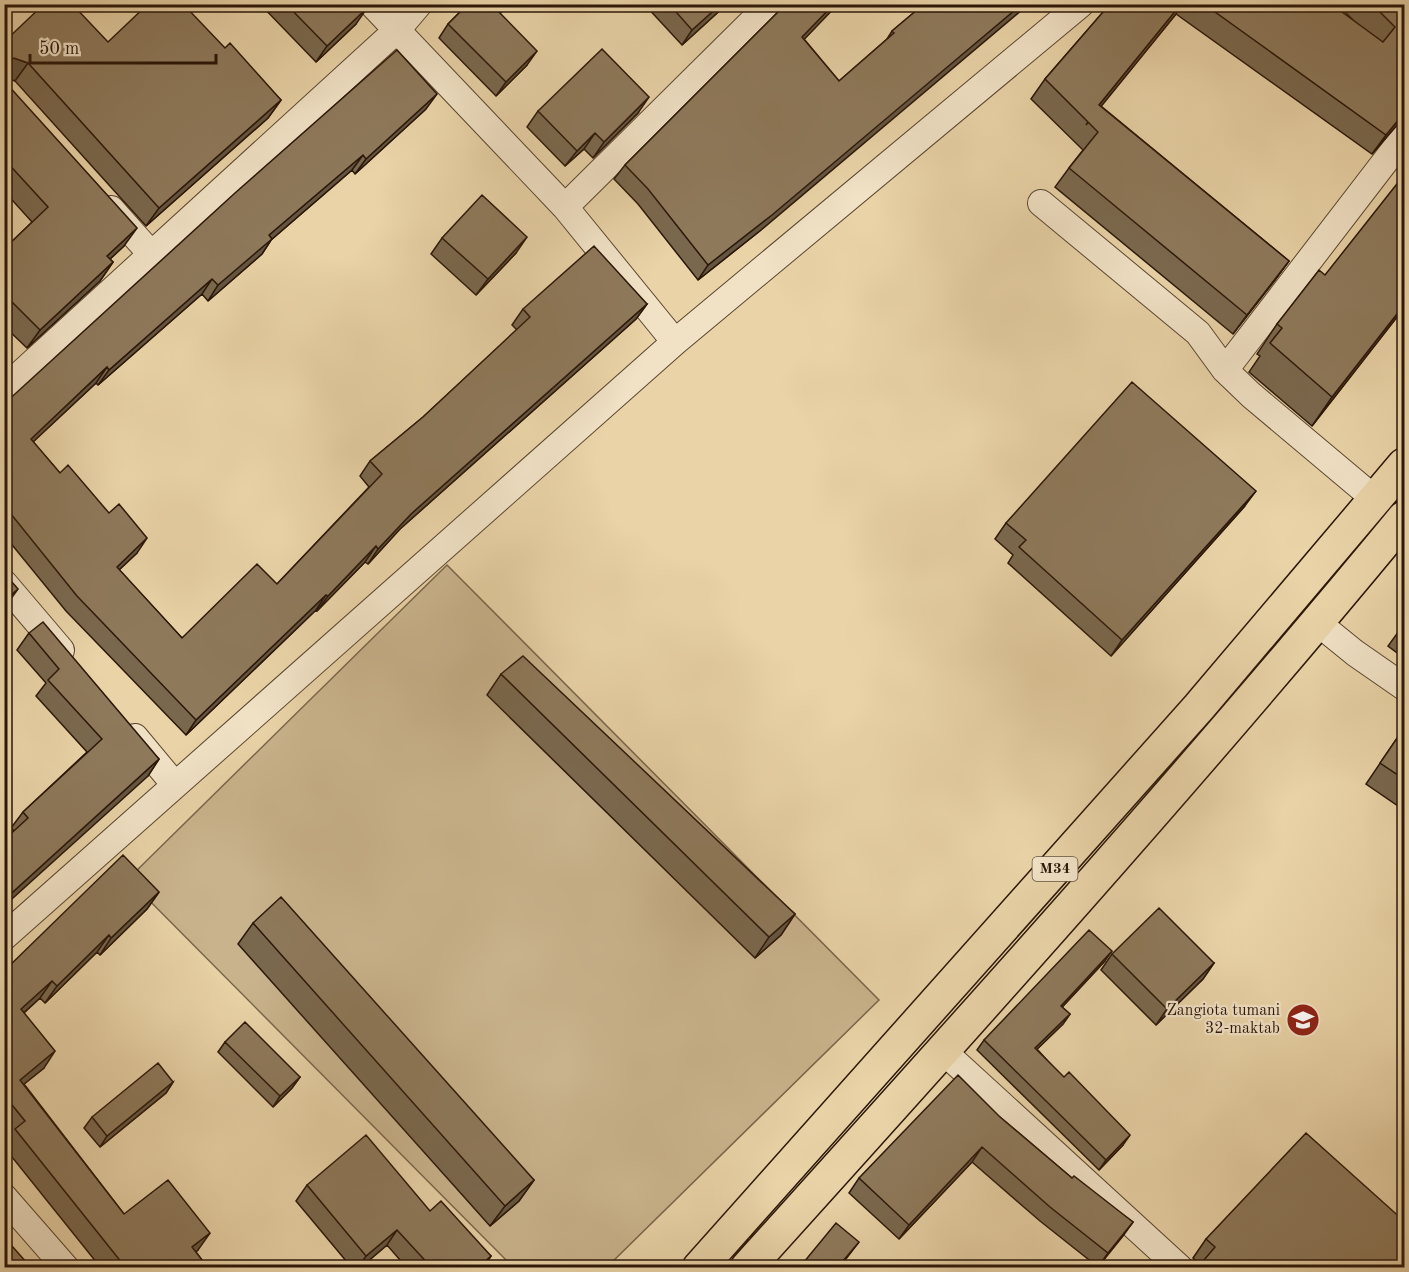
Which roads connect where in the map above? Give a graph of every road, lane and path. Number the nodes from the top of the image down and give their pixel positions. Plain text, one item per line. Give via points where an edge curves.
1 (372, 4) edge
2 (420, 4) edge
3 (770, 4) edge
4 (1081, 4) edge
5 (397, 30) junction
6 (1404, 137) edge
7 (98, 195) edge
8 (1041, 203) dead end
9 (565, 207) junction
10 (152, 255) junction
11 (675, 342) junction
12 (1225, 370) junction
13 (4, 389) edge
14 (1404, 465) edge
15 (1376, 500) junction
16 (1404, 518) edge
17 (4, 583) edge
18 (1318, 623) junction
19 (79, 671) edge
20 (1404, 687) edge
21 (116, 715) edge
22 (176, 785) junction
23 (4, 937) edge
24 (944, 1051) junction
25 (4, 1197) edge
26 (66, 1268) edge
27 (699, 1268) edge
28 (747, 1268) edge
29 (1180, 1268) edge

1 - 5 street
2 - 5 street
3 - 9 street
4 - 11 street
5 - 9 street
5 - 10 street
6 - 12 street
7 - 10 street
8 - 12 street via 1198,333
9 - 11 street
10 - 13 street
11 - 22 street
12 - 15 street
14 - 15 main road, M34
15 - 27 main road, M34 via 1199,707
16 - 18 main road, M34
17 - 19 street
18 - 20 street
18 - 24 main road, M34
21 - 22 street
22 - 23 street
24 - 28 main road, M34
24 - 29 street
25 - 26 street

